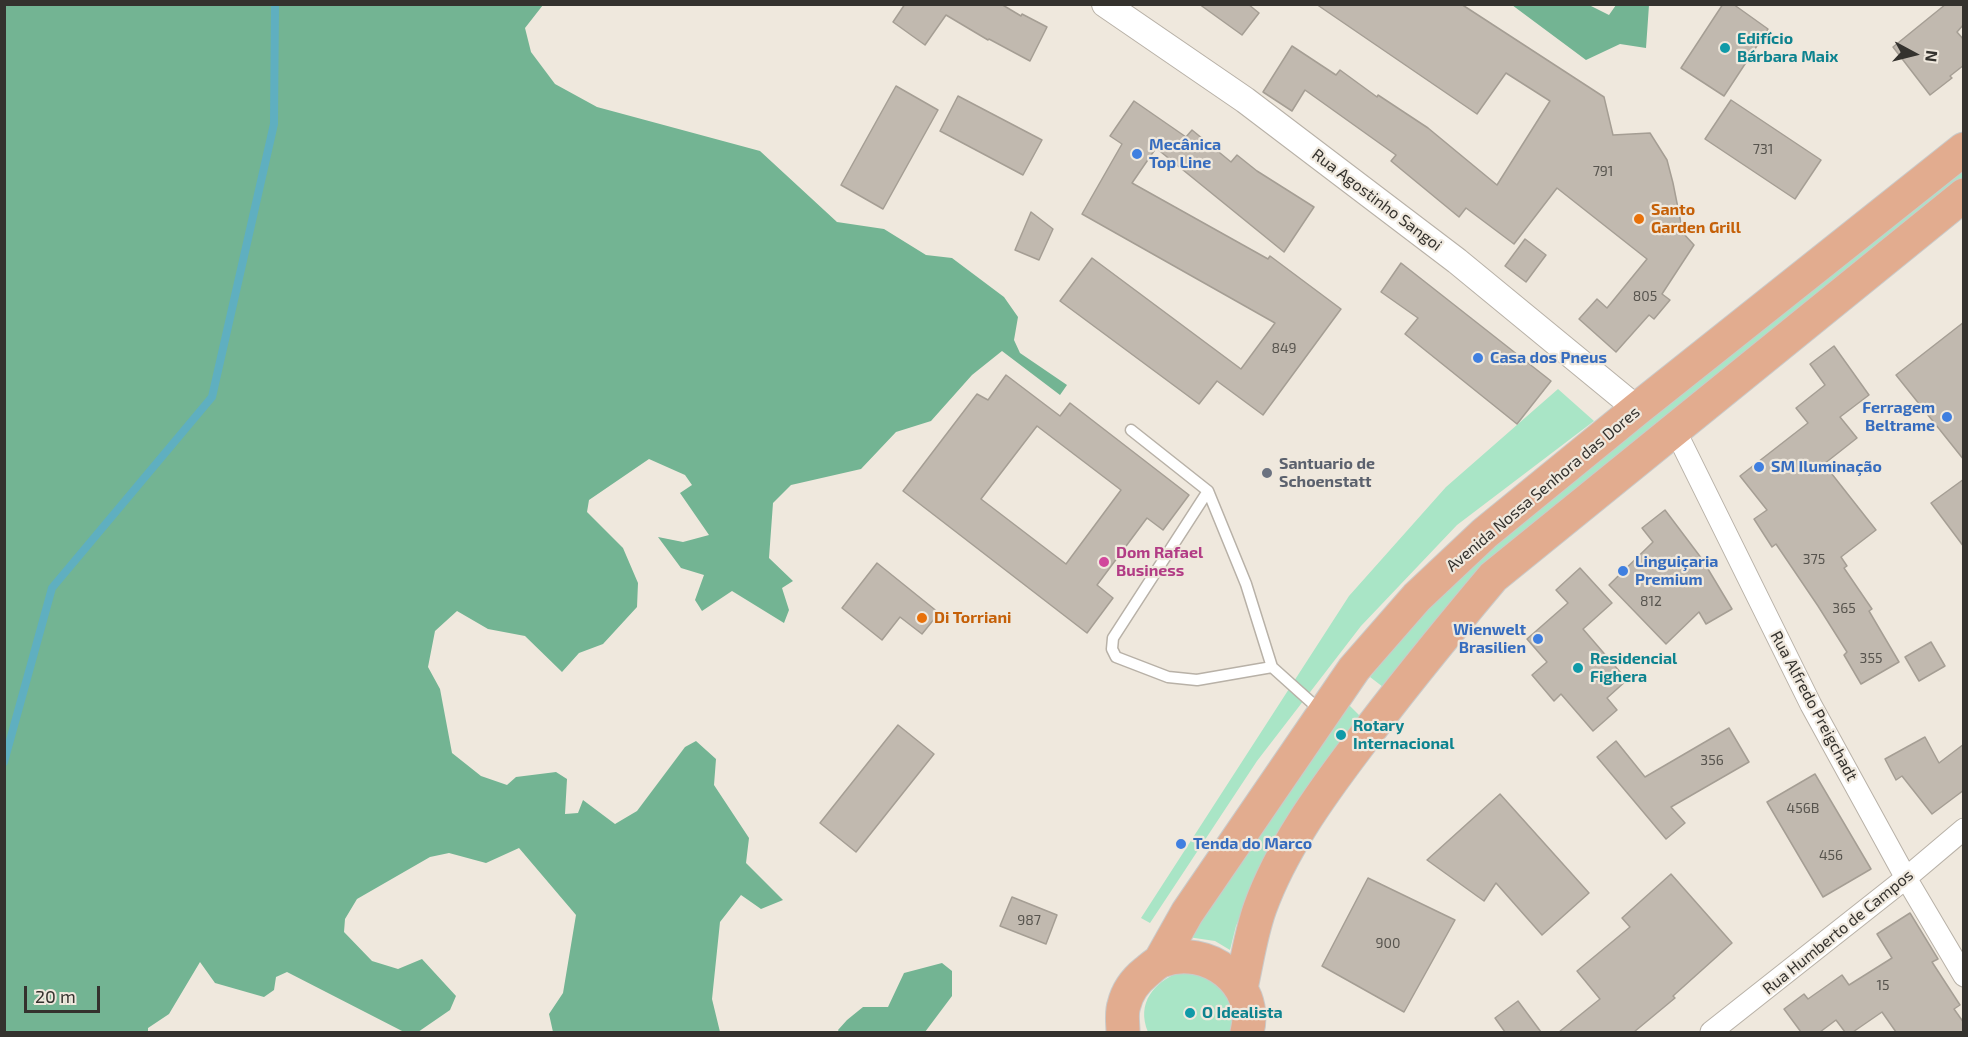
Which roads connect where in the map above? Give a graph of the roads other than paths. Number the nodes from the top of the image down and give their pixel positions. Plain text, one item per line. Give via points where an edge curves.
1 (1105, 4) edge
2 (1964, 149) edge
3 (1964, 195) edge
4 (1637, 409) junction
5 (1131, 429) dead end
6 (1675, 430) junction
7 (1208, 491) junction
8 (1272, 667) junction
9 (1324, 713) junction
10 (1964, 829) edge
11 (1906, 878) junction
12 (1160, 961) junction
13 (1964, 976) edge
14 (1241, 988) junction
15 (1250, 1029) edge
16 (1124, 1032) edge
17 (1711, 1032) edge

1 - 4 street, Rua Agostinho Sangoi via 1245,100 1430,240
2 - 4 main road, Avenida Nossa Senhora das Dores
3 - 6 main road
4 - 9 main road, Avenida Nossa Senhora das Dores via 1485,533 1417,597 1354,669
5 - 7 lane
6 - 11 street, Rua Alfredo Preigchadt via 1811,705
6 - 14 main road via 1493,577 1380,716 1322,794 1271,881 1260,909
7 - 8 lane via 1246,584
7 - 8 lane via 1113,638 1112,649 1116,657 1168,677 1197,680
8 - 9 lane
9 - 12 main road, Avenida Nossa Senhora das Dores via 1187,913
10 - 11 street, Rua Humberto de Campos
11 - 13 street, Rua Alfredo Preigchadt
11 - 17 street, Rua Humberto de Campos
12 - 14 main road via 1182,956 1205,959 1226,970
12 - 16 main road via 1136,979 1123,1006
14 - 15 main road via 1248,1004

